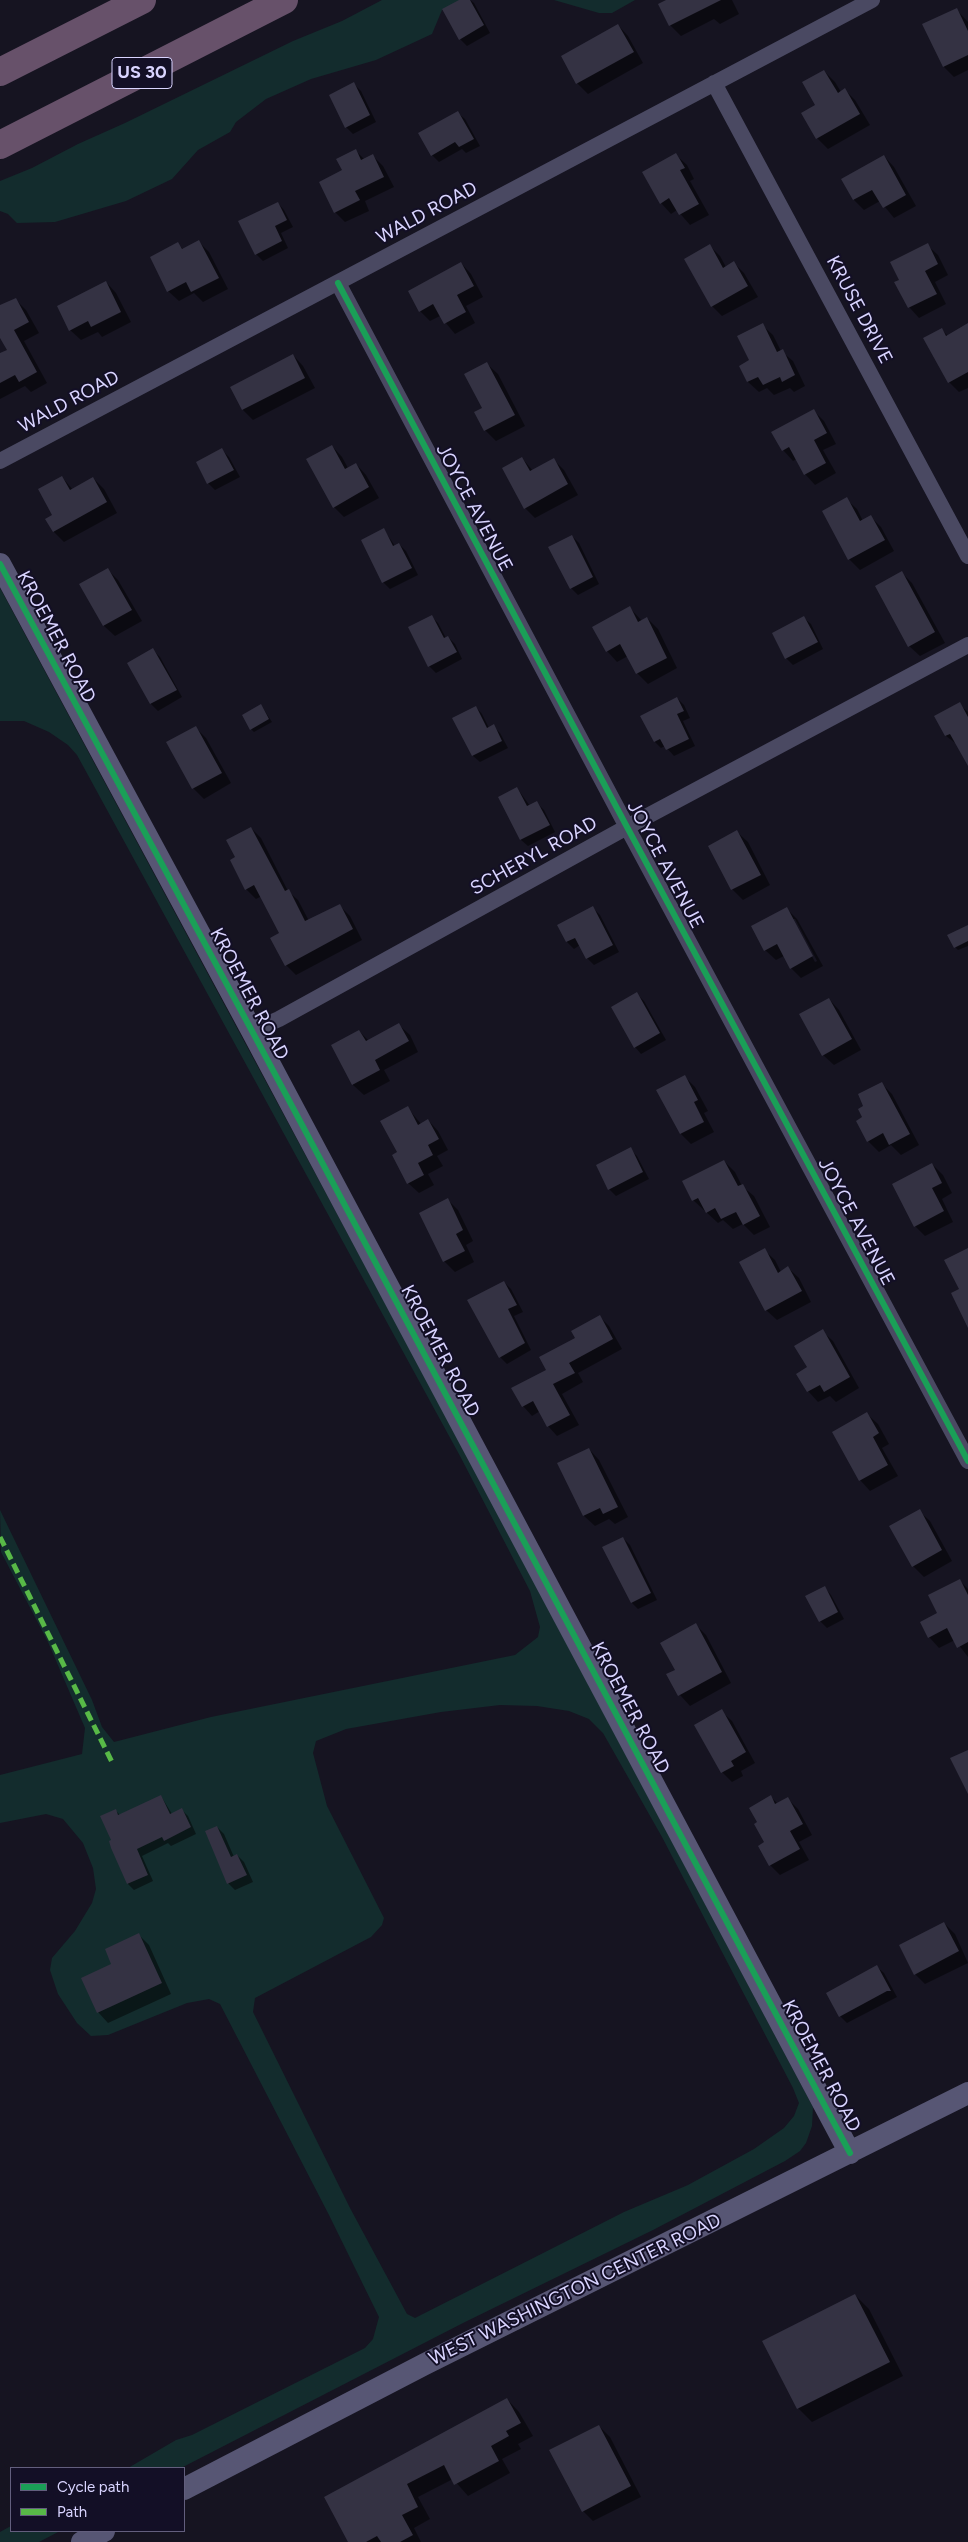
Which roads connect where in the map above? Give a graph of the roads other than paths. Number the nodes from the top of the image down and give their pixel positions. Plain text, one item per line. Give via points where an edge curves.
1 (142, 0) edge
2 (284, 0) edge
3 (872, 0) edge
4 (0, 72) edge
5 (714, 83) junction
6 (0, 146) edge
7 (338, 283) junction
8 (0, 461) edge
9 (968, 556) edge
10 (0, 564) edge
11 (968, 645) edge
12 (627, 827) junction
13 (252, 1031) junction
14 (968, 1461) edge
15 (968, 2094) edge
16 (850, 2153) junction
17 (185, 2488) edge
18 (102, 2532) edge
19 (82, 2542) edge

1 - 4 highway
2 - 6 highway, US 30
3 - 5 street, WALD ROAD
5 - 7 street, WALD ROAD
5 - 9 street, KRUSE DRIVE
7 - 8 street, WALD ROAD
7 - 12 street, JOYCE AVENUE
10 - 13 street, KROEMER ROAD
11 - 12 street, SCHERYL ROAD
12 - 13 street, SCHERYL ROAD
12 - 14 street, JOYCE AVENUE
13 - 16 street, KROEMER ROAD
15 - 16 street, WEST WASHINGTON CENTER ROAD
16 - 17 street, WEST WASHINGTON CENTER ROAD via 425,2364
18 - 19 street

